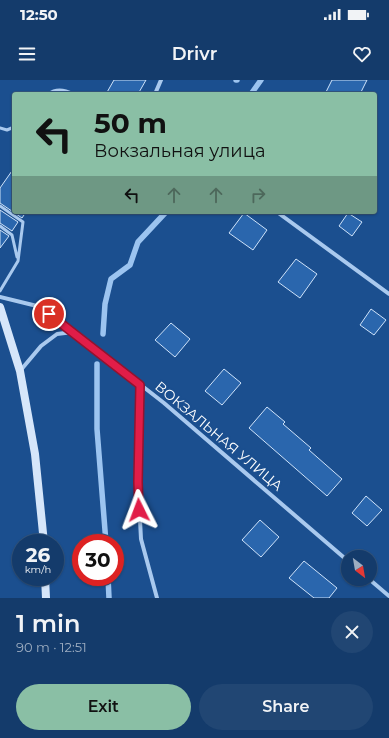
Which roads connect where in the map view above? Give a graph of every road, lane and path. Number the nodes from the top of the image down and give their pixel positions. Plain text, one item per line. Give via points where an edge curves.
1 (161, 80) edge
2 (51, 92) edge
3 (70, 92) edge
4 (156, 92) edge
5 (0, 128) edge
6 (12, 128) edge
7 (0, 206) edge
8 (280, 214) edge
9 (0, 226) edge
10 (18, 261) junction
11 (0, 291) edge
12 (389, 294) edge
13 (0, 297) edge
14 (0, 307) edge
15 (73, 332) junction
16 (20, 371) junction
17 (140, 385) junction
18 (43, 534) edge
19 (341, 555) edge
20 (45, 586) edge
21 (377, 586) edge
22 (389, 596) edge
23 (46, 598) edge
24 (157, 598) edge

1 - 4 street
2 - 3 lane
5 - 6 lane via 7,130
7 - 10 lane via 23,222
8 - 12 street
9 - 10 lane via 12,234
10 - 11 lane
13 - 15 street, ВОКЗАЛЬНАЯ УЛИЦА via 37,306
14 - 16 main road
15 - 16 street via 57,334 41,346
15 - 17 street, ВОКЗАЛЬНАЯ УЛИЦА
16 - 18 main road via 35,454
17 - 19 street, ВОКЗАЛЬНАЯ УЛИЦА
17 - 24 street via 138,482 141,538
20 - 23 main road
21 - 22 street

